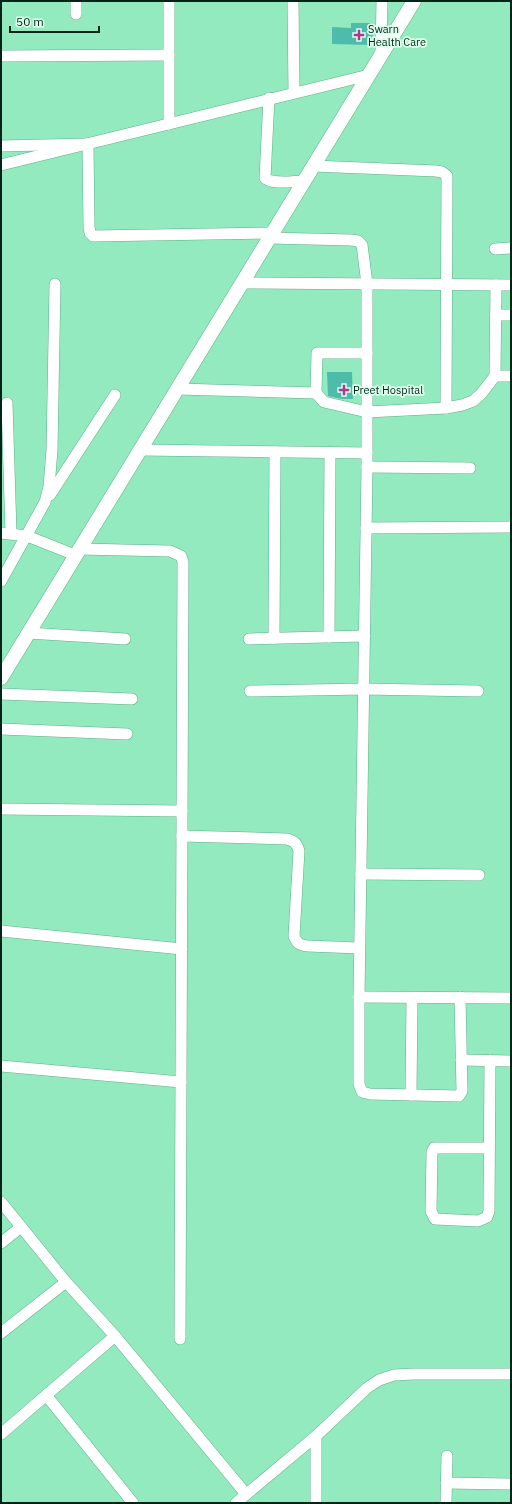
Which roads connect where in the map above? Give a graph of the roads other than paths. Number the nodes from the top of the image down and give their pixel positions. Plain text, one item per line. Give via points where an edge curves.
1 (76, 1) edge
2 (169, 1) edge
3 (293, 1) edge
4 (382, 1) edge
5 (414, 1) edge
6 (76, 14) dead end
7 (1, 56) edge
8 (169, 56) junction
9 (381, 56) junction
10 (369, 75) junction
11 (294, 92) junction
12 (269, 98) junction
13 (170, 124) junction
14 (88, 144) junction
15 (1, 146) edge
16 (1, 165) edge
17 (314, 166) junction
18 (304, 181) junction
19 (271, 236) junction
20 (495, 248) dead end
21 (511, 248) edge
22 (242, 283) junction
23 (55, 284) dead end
24 (367, 284) junction
25 (447, 285) junction
26 (496, 285) junction
27 (511, 285) edge
28 (496, 315) junction
29 (511, 315) edge
30 (367, 353) junction
31 (495, 376) junction
32 (511, 376) edge
33 (178, 389) junction
34 (316, 393) junction
35 (114, 395) dead end
36 (7, 404) dead end
37 (446, 408) junction
38 (367, 412) junction
39 (140, 450) junction
40 (275, 452) junction
41 (330, 453) junction
42 (367, 453) junction
43 (367, 467) junction
44 (470, 468) dead end
45 (45, 502) junction
46 (511, 527) edge
47 (366, 528) junction
48 (6, 533) edge
49 (27, 536) junction
50 (77, 552) junction
51 (1, 582) edge
52 (28, 633) junction
53 (364, 636) junction
54 (329, 637) junction
55 (274, 638) junction
56 (125, 639) dead end
57 (249, 639) dead end
58 (3, 671) edge
59 (364, 689) junction
60 (250, 691) dead end
61 (478, 691) dead end
62 (1, 694) edge
63 (132, 699) dead end
64 (1, 728) edge
65 (127, 734) dead end
66 (1, 809) edge
67 (182, 811) junction
68 (182, 836) junction
69 (361, 874) junction
70 (479, 875) dead end
71 (1, 931) edge
72 (359, 948) junction
73 (182, 949) junction
74 (359, 997) junction
75 (460, 997) junction
76 (412, 998) junction
77 (511, 998) edge
78 (461, 1060) junction
79 (490, 1060) junction
80 (511, 1061) edge
81 (1, 1066) edge
82 (181, 1082) junction
83 (411, 1095) junction
84 (489, 1148) junction
85 (1, 1202) edge
86 (21, 1227) junction
87 (1, 1244) edge
88 (66, 1282) junction
89 (1, 1334) edge
90 (115, 1336) junction
91 (180, 1339) dead end
92 (511, 1374) edge
93 (46, 1395) junction
94 (1, 1434) edge
95 (316, 1436) junction
96 (447, 1456) dead end
97 (446, 1483) junction
98 (511, 1484) edge
99 (246, 1494) junction
100 (133, 1503) edge
101 (236, 1503) edge
102 (316, 1503) edge
103 (446, 1503) edge

1 - 6 street
2 - 8 street
3 - 11 street
4 - 9 street
5 - 9 street
7 - 8 street
8 - 13 street
9 - 10 street
10 - 11 street
10 - 17 street
11 - 12 street
12 - 13 street
12 - 18 street via 265,178 274,181
13 - 14 street
14 - 15 street
14 - 16 street
14 - 19 street via 89,227 93,236
17 - 18 street
17 - 25 street via 436,171 447,176
18 - 19 street
19 - 22 street
19 - 24 street via 358,242 362,245 364,253
20 - 21 street
22 - 24 street
22 - 33 street
23 - 45 street via 52,450
24 - 25 street
24 - 30 street
25 - 26 street
25 - 37 street
26 - 27 street
26 - 28 street
28 - 29 street
28 - 31 street
30 - 34 street via 316,353
30 - 38 street
31 - 32 street
31 - 37 street via 473,400
33 - 34 street
33 - 39 street
34 - 38 street via 324,402
35 - 45 street
36 - 48 street
37 - 38 street
38 - 42 street
39 - 40 street
39 - 50 street
40 - 41 street
40 - 55 street
41 - 42 street
41 - 54 street
42 - 43 street
43 - 44 street
43 - 47 street
45 - 49 street
46 - 47 street
47 - 53 street
48 - 49 street
49 - 50 street
49 - 51 street
50 - 52 street
50 - 67 street via 170,551 181,556
52 - 56 street
52 - 58 street
53 - 54 street
53 - 59 street
54 - 55 street
55 - 57 street
59 - 60 street
59 - 61 street
59 - 69 street
62 - 63 street
64 - 65 street
66 - 67 street
67 - 68 street
68 - 72 street via 294,841 299,851 294,936 297,942 301,946
68 - 73 street
69 - 70 street
69 - 72 street
71 - 73 street
72 - 74 street
73 - 82 street
74 - 76 street
74 - 83 street via 359,1088 362,1092 370,1094
75 - 76 street
75 - 77 street
75 - 78 street
76 - 83 street
78 - 79 street
78 - 83 street via 462,1091 459,1096
79 - 80 street
79 - 84 street
81 - 82 street
82 - 91 street
84 - 84 street via 487,1217 478,1221 435,1219 431,1211 434,1148
85 - 86 street
86 - 87 street
86 - 88 street
88 - 89 street
88 - 90 street
90 - 93 street
90 - 99 street
92 - 95 street via 394,1375 379,1380 367,1388
93 - 94 street
93 - 100 street
95 - 99 street
95 - 102 street
96 - 97 street
97 - 98 street
97 - 103 street
99 - 101 street

